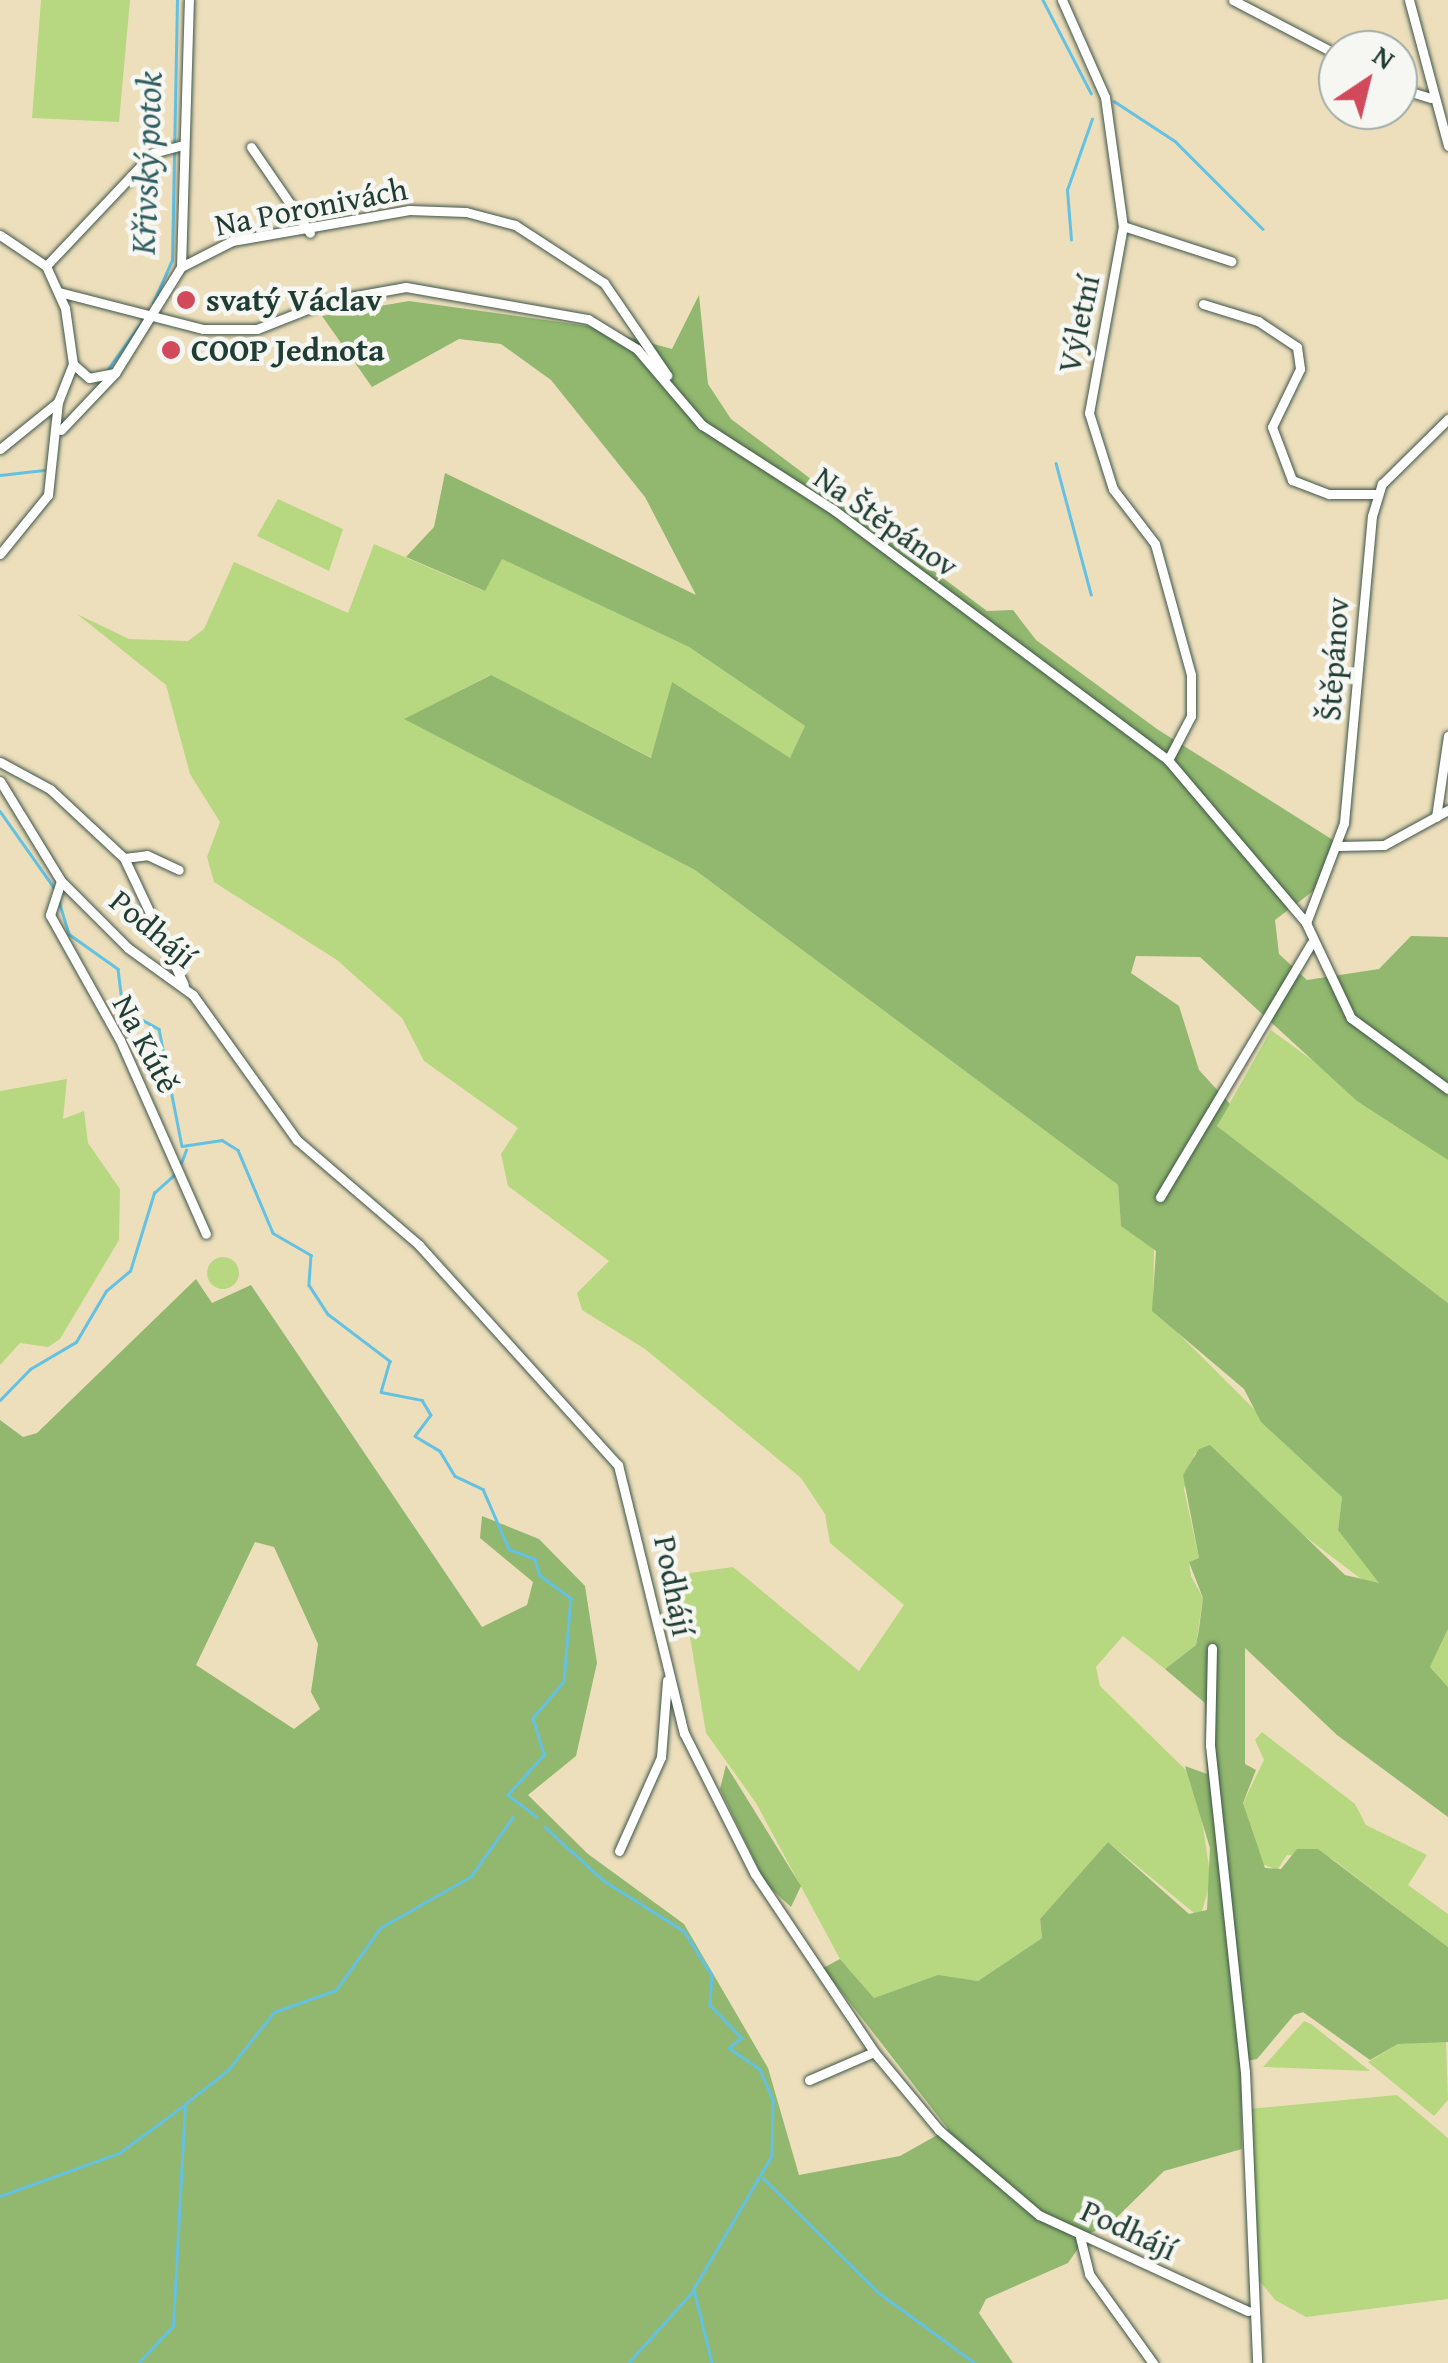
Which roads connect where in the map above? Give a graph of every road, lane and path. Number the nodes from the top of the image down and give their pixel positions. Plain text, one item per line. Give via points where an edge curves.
1 (189, 0) edge
2 (1062, 0) edge
3 (1232, 0) edge
4 (1409, 0) edge
5 (1318, 44) edge
6 (1418, 94) edge
7 (1432, 98) junction
8 (1448, 146) edge
9 (251, 147) dead end
10 (173, 148) junction
11 (1123, 226) junction
12 (310, 233) junction
13 (0, 236) edge
14 (1231, 261) dead end
15 (46, 266) junction
16 (181, 266) junction
17 (59, 292) junction
18 (1204, 304) dead end
19 (151, 315) junction
20 (73, 364) junction
21 (115, 373) junction
22 (677, 392) junction
23 (58, 402) junction
24 (1448, 419) edge
25 (61, 430) junction
26 (0, 449) edge
27 (1378, 494) junction
28 (0, 554) edge
29 (1448, 736) edge
30 (1168, 760) junction
31 (0, 762) edge
32 (1, 785) edge
33 (1448, 810) edge
34 (1436, 817) junction
35 (1338, 846) junction
36 (124, 858) junction
37 (179, 870) dead end
38 (57, 886) junction
39 (1306, 923) junction
40 (1311, 944) junction
41 (185, 988) junction
42 (1448, 1089) edge
43 (1160, 1197) dead end
44 (206, 1234) dead end
45 (1212, 1648) dead end
46 (668, 1678) junction
47 (619, 1850) dead end
48 (874, 2052) junction
49 (809, 2080) dead end
50 (1080, 2237) junction
51 (1248, 2311) junction
52 (1154, 2363) edge
53 (1256, 2363) edge

1 - 10 street
2 - 11 street, Výletní via 1105,97
3 - 5 street
4 - 7 street
6 - 7 street
7 - 8 street
9 - 12 street
10 - 15 street via 87,215
10 - 16 street
11 - 14 street
11 - 30 street, Výletní via 1089,414 1113,489 1155,544 1191,675 1191,716
12 - 16 street, Na Poronivách via 232,241
12 - 22 street, Na Poronivách via 410,210 515,225 604,283
13 - 15 street
15 - 17 street
16 - 19 street
17 - 19 street, Na Štěpánov
17 - 20 street
18 - 27 street via 1258,321 1297,347 1300,369 1272,427 1292,480 1328,494
19 - 21 street
19 - 22 street, Na Štěpánov via 203,330 257,329 328,301 406,287 518,301 588,319 637,348
20 - 21 street via 89,378
20 - 23 street
21 - 25 street
22 - 30 street, Na Štěpánov via 752,462 834,510
23 - 25 street
23 - 26 street
24 - 27 street
25 - 28 street via 48,495
27 - 35 street, Štěpánov
29 - 34 street
30 - 39 street, Na Štěpánov
31 - 36 street via 50,789
32 - 38 street, Podhájí
33 - 34 street
34 - 35 street via 1384,845
35 - 39 street, Štěpánov
36 - 37 street via 146,855
36 - 41 street
38 - 41 street, Podhájí
38 - 44 street, Na Kútě via 50,915 120,1040
39 - 40 street, Na Štěpánov
40 - 42 street, Na Štěpánov via 1350,1018
40 - 43 street
41 - 46 street, Podhájí via 296,1140 419,1245 618,1465
45 - 51 street via 1210,1745 1245,2072
46 - 47 street via 661,1757
46 - 48 street, Podhájí via 684,1733 755,1874
48 - 49 street
48 - 50 street, Podhájí via 938,2130 1038,2215
50 - 51 street, Podhájí
50 - 52 street via 1088,2274
51 - 53 street

